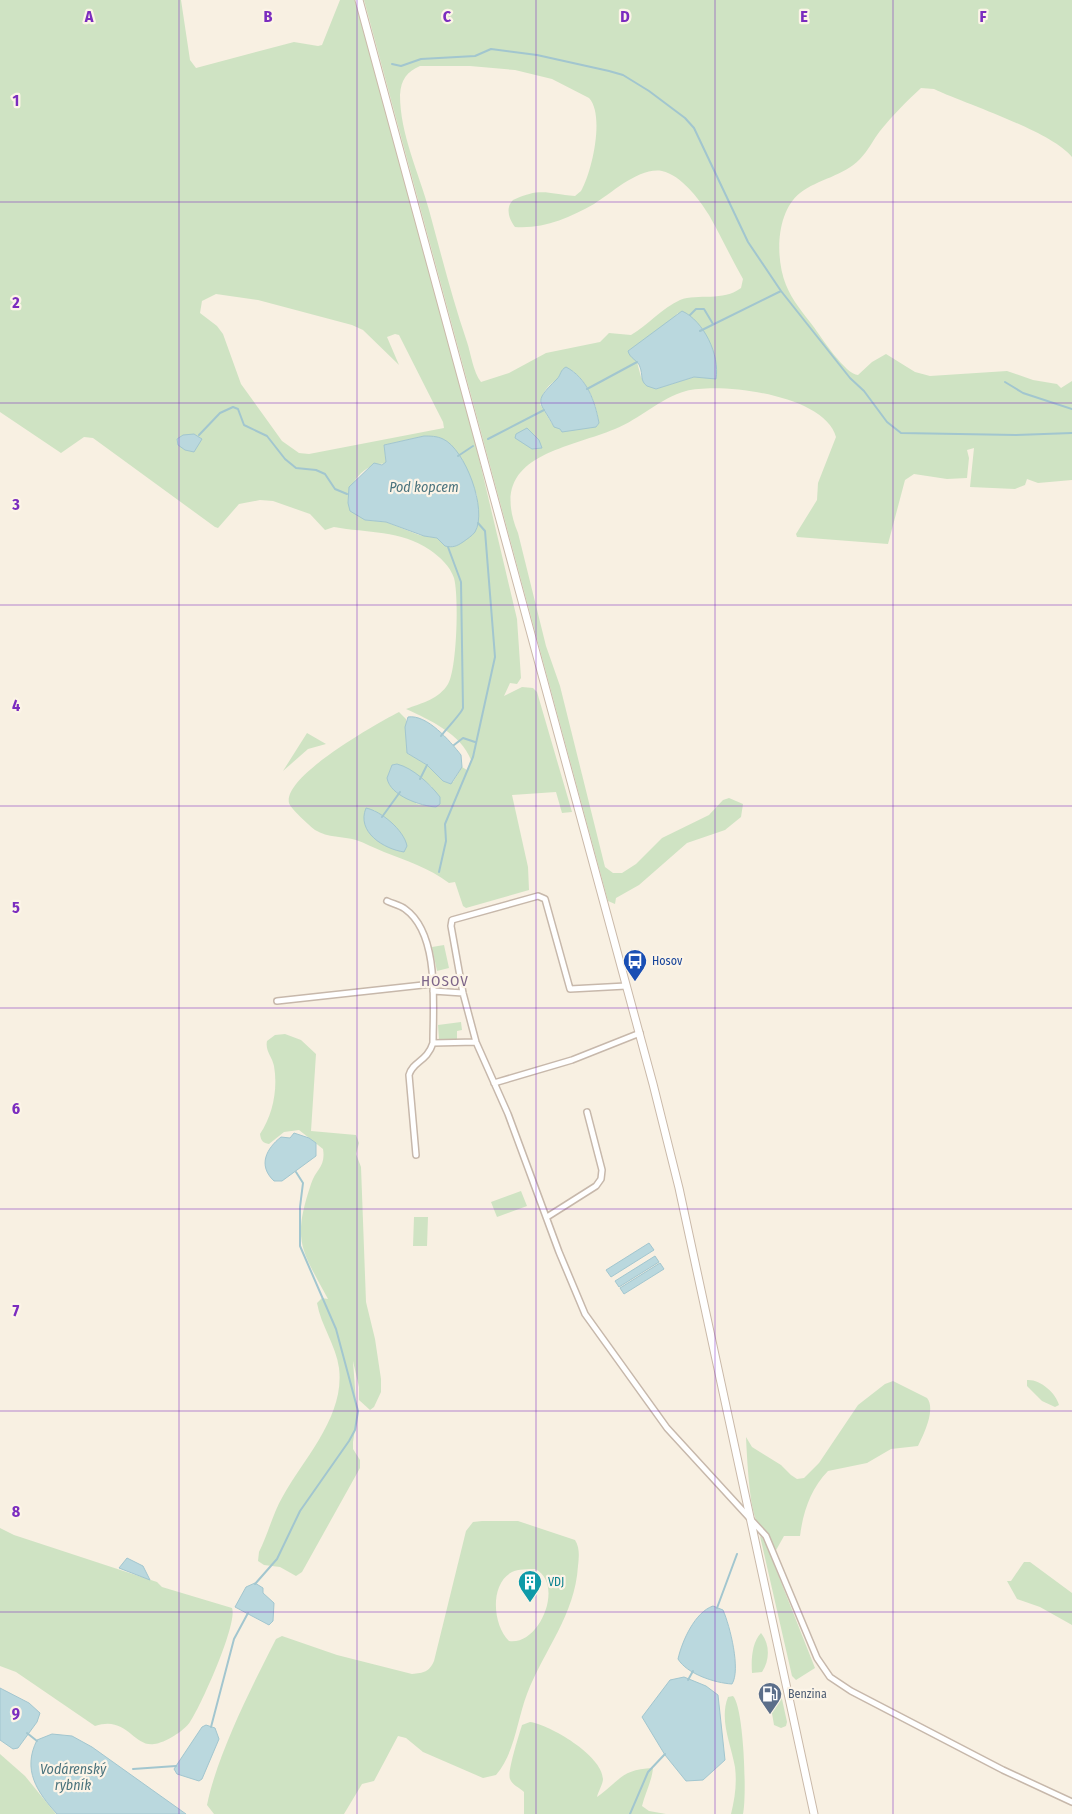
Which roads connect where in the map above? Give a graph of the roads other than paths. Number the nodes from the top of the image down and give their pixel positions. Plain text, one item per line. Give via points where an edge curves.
1 (360, 0) edge
2 (387, 901) dead end
3 (432, 984) junction
4 (626, 986) junction
5 (432, 992) junction
6 (463, 993) junction
7 (277, 1000) dead end
8 (640, 1033) junction
9 (476, 1042) junction
10 (433, 1043) junction
11 (494, 1083) junction
12 (588, 1112) dead end
13 (416, 1155) dead end
14 (547, 1217) junction
15 (750, 1517) junction
16 (1072, 1802) edge
17 (814, 1814) edge

1 - 4 main road
2 - 3 street via 412,915 421,931 431,961
3 - 5 street
3 - 7 street
4 - 6 street via 570,989 545,899 538,896 452,920
4 - 8 main road
5 - 6 street
5 - 10 street
6 - 9 street
8 - 11 street via 572,1060
8 - 15 main road via 679,1188
9 - 10 street
9 - 11 street
10 - 13 street via 430,1053 412,1067 409,1075
11 - 14 street
12 - 14 street via 602,1179
14 - 15 street via 585,1314 667,1428
15 - 16 street via 766,1536 823,1669 836,1682 1003,1770
15 - 17 main road

